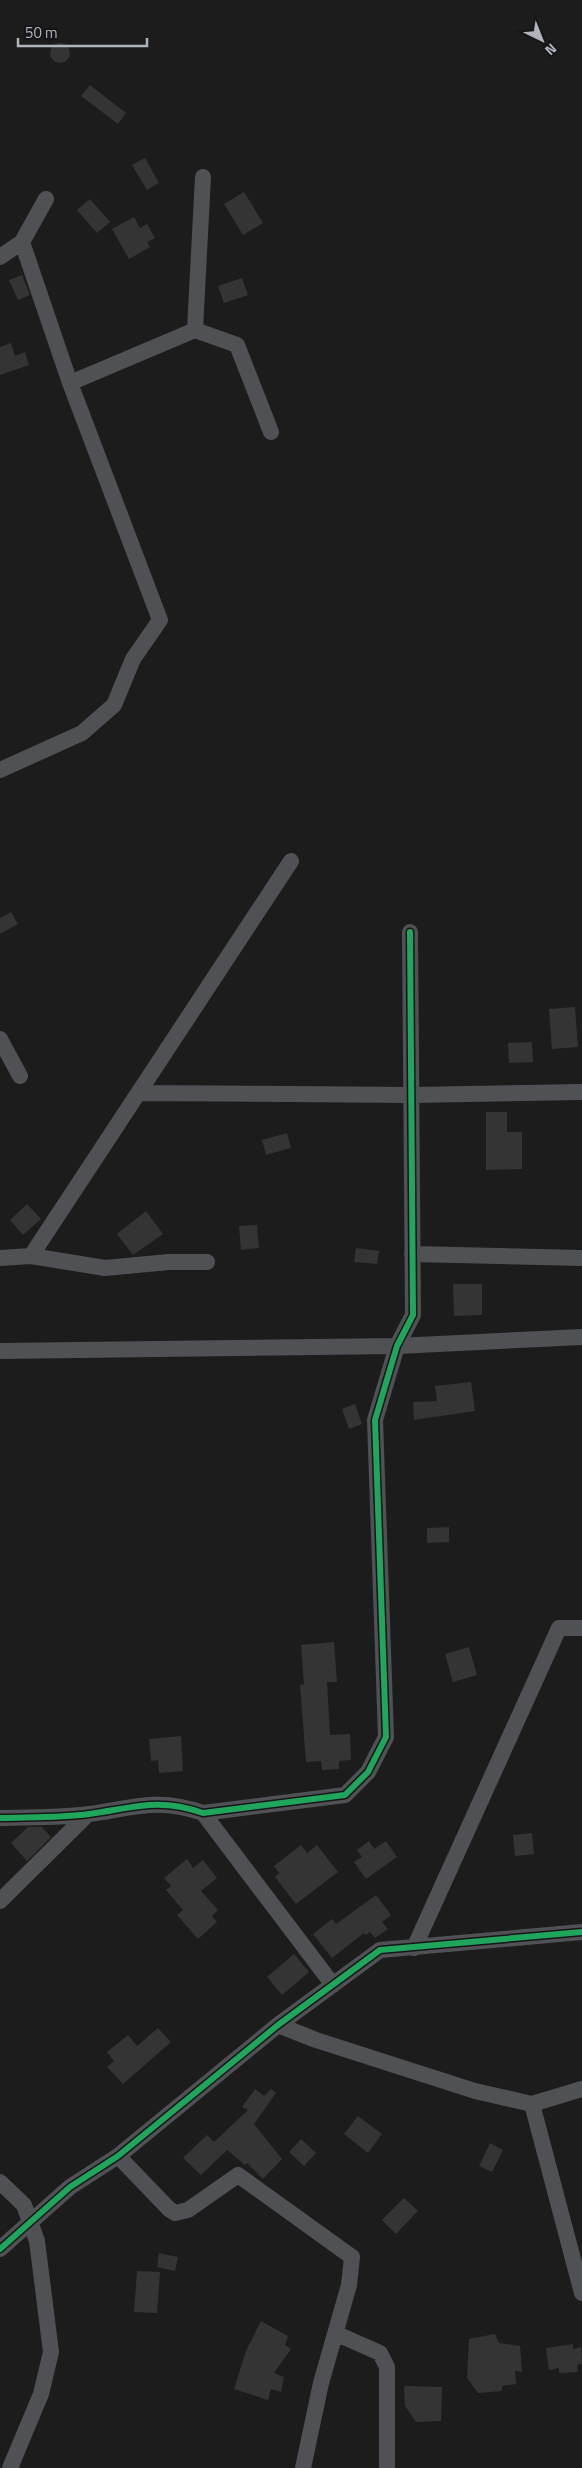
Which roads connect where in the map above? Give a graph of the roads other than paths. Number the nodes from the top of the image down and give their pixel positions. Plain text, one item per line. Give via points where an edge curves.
1 (203, 177) dead end
2 (46, 198) dead end
3 (22, 242) junction
4 (0, 257) edge
5 (195, 330) junction
6 (70, 383) junction
7 (271, 432) dead end
8 (0, 770) edge
9 (291, 861) dead end
10 (410, 932) dead end
11 (0, 1039) edge
12 (20, 1076) dead end
13 (582, 1092) edge
14 (139, 1093) junction
15 (412, 1095) junction
16 (412, 1254) junction
17 (31, 1256) junction
18 (0, 1258) edge
19 (582, 1258) edge
20 (207, 1262) dead end
21 (582, 1337) edge
22 (398, 1346) junction
23 (0, 1351) edge
24 (582, 1628) edge
25 (203, 1813) junction
26 (88, 1814) junction
27 (0, 1818) edge
28 (0, 1901) edge
29 (582, 1932) edge
30 (414, 1948) junction
31 (333, 1985) junction
32 (278, 2025) junction
33 (582, 2088) edge
34 (532, 2104) junction
35 (118, 2156) junction
36 (0, 2182) edge
37 (30, 2221) junction
38 (0, 2249) edge
39 (580, 2273) edge
40 (582, 2294) edge
41 (337, 2334) junction
42 (10, 2468) edge
43 (303, 2468) edge
44 (386, 2468) edge

1 - 5 street
2 - 3 street
3 - 4 street
3 - 6 street
5 - 6 street
5 - 7 street via 237,345
6 - 8 street via 160,620 133,659 114,704 82,733
9 - 14 street
10 - 15 street
11 - 12 street
13 - 15 street
14 - 15 street
14 - 17 street
15 - 16 street
16 - 19 street
16 - 22 street via 413,1315
17 - 18 street
17 - 20 street via 106,1268
21 - 22 street
22 - 23 street
22 - 25 street via 375,1420 386,1737 368,1772 345,1795
24 - 30 street via 559,1628
25 - 26 street via 182,1806 146,1804
25 - 31 street
26 - 27 street
26 - 28 street
29 - 30 street
30 - 31 street via 380,1950
31 - 32 street
32 - 34 street via 475,2091
32 - 35 street
33 - 34 street
34 - 39 street
35 - 37 street via 70,2187
35 - 41 street via 175,2213 188,2210 238,2174 344,2250 352,2257
36 - 37 street via 24,2205
37 - 38 street
37 - 42 street via 37,2241 51,2352 41,2394
39 - 40 street
41 - 43 street via 321,2383
41 - 44 street via 380,2353 387,2367

